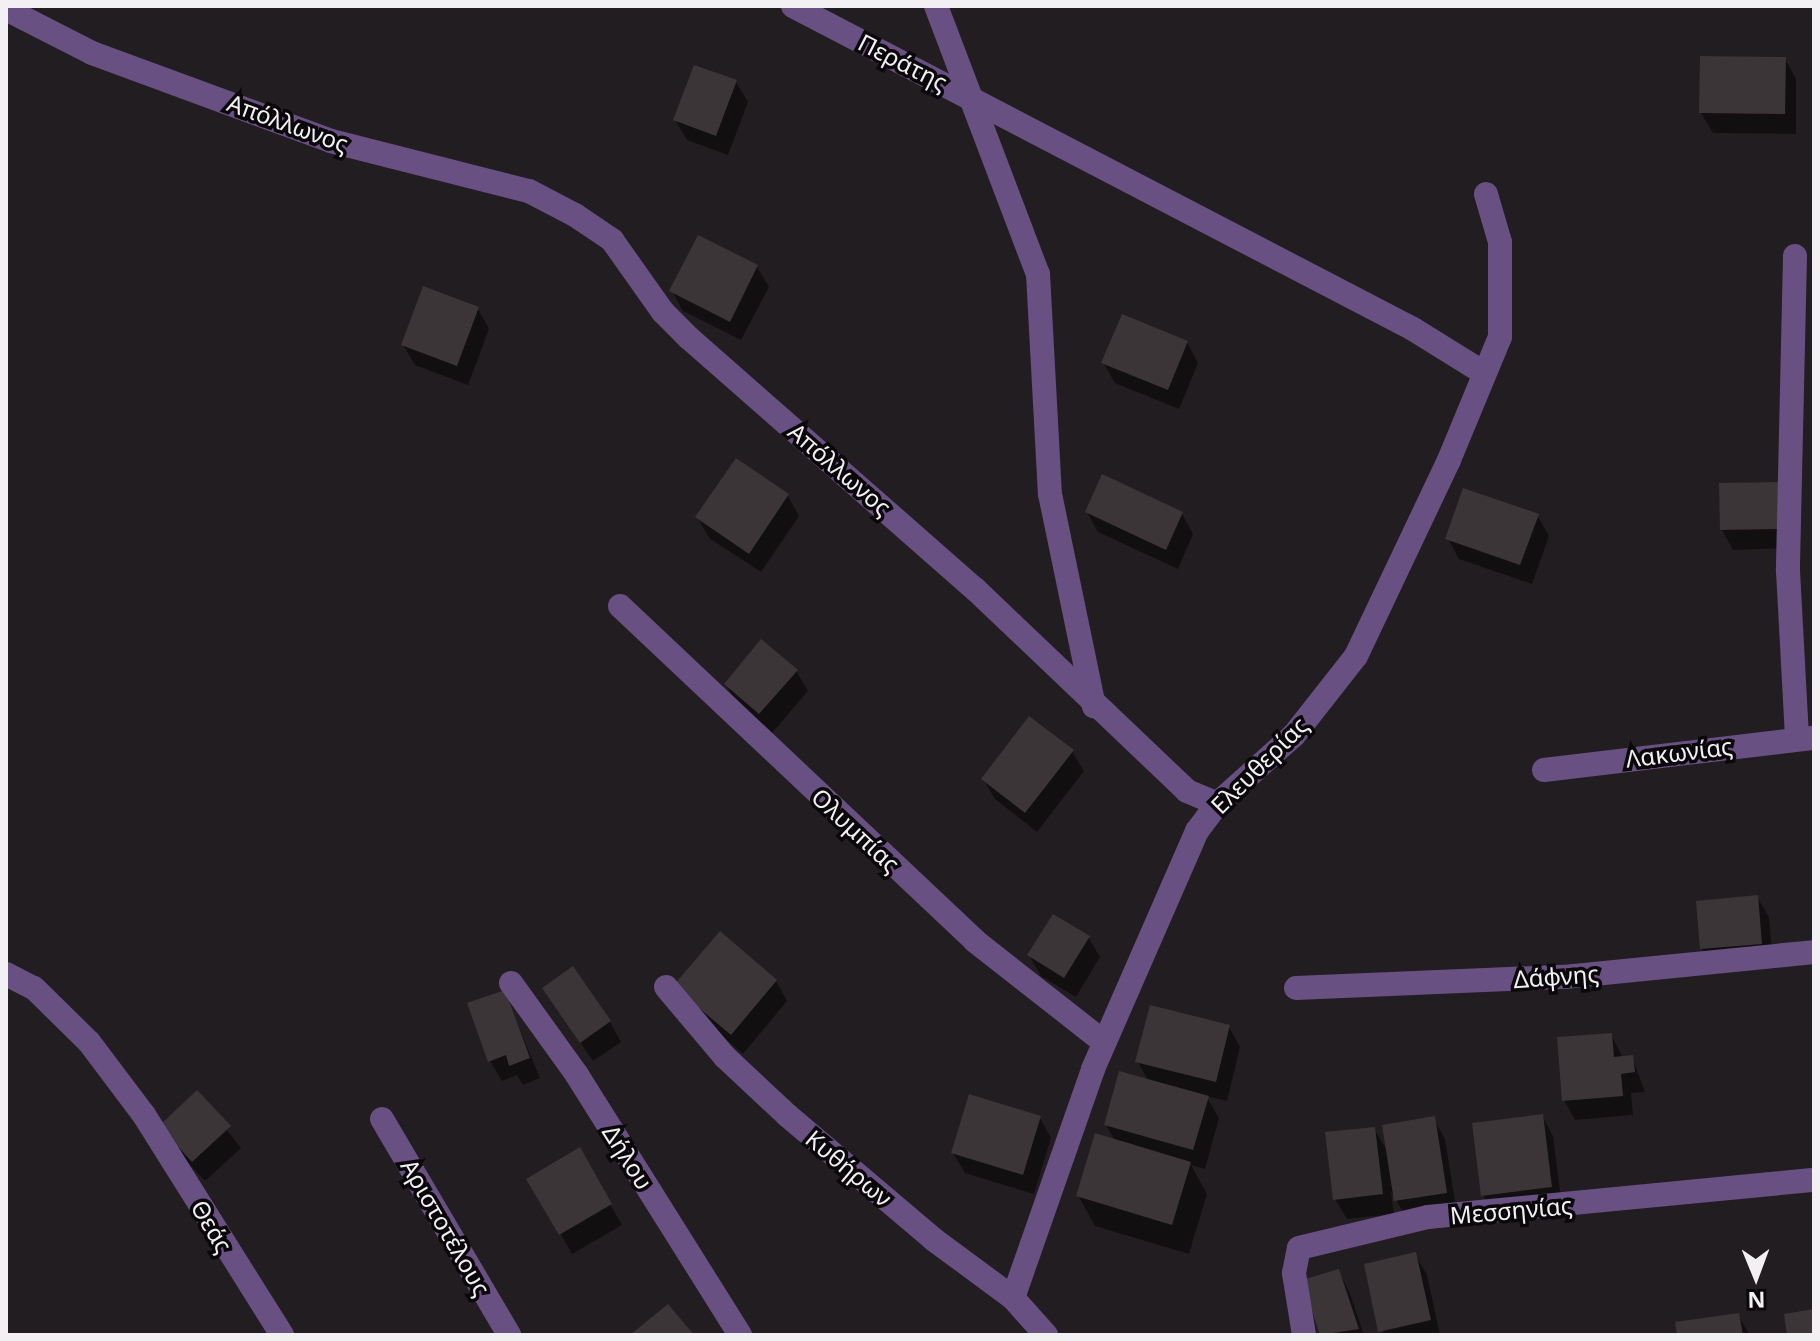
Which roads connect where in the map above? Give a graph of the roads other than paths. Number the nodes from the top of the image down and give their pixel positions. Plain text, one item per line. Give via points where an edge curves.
1 (793, 6) edge
2 (936, 6) edge
3 (6, 9) edge
4 (969, 96) junction
5 (1486, 194) dead end
6 (1795, 256) dead end
7 (1484, 373) junction
8 (620, 606) dead end
9 (1094, 706) junction
10 (1806, 738) edge
11 (1544, 770) dead end
12 (1217, 804) junction
13 (1814, 952) edge
14 (6, 974) edge
15 (511, 983) dead end
16 (666, 987) dead end
17 (1296, 988) dead end
18 (1104, 1042) junction
19 (382, 1119) dead end
20 (1814, 1180) edge
21 (1013, 1298) junction
22 (282, 1335) edge
23 (509, 1335) edge
24 (740, 1335) edge
25 (1046, 1335) edge
26 (1304, 1335) edge

1 - 4 street, Περάτης
2 - 4 street
3 - 9 street, Απόλλωνος via 92,53 331,141 529,191 575,215 612,240 663,312 689,338 975,589
4 - 7 street, Περάτης via 1413,329
4 - 9 street via 1038,274 1050,494
5 - 7 street, Ελευθερίας via 1500,242 1500,337
6 - 10 street via 1788,571
7 - 12 street, Ελευθερίας via 1405,562 1356,656 1294,735
8 - 18 street, Ολυμπίας via 975,941
9 - 12 street, Απόλλωνος via 1187,791
10 - 11 street, Λακωνίας
12 - 18 street, Ελευθερίας via 1197,831
13 - 17 street, Δάφνης via 1564,977
14 - 22 street, Θεάς via 34,988 89,1042 144,1115
15 - 24 street, Δήλου via 577,1075
16 - 21 street, Κυθήρων via 725,1057 787,1115 933,1239
18 - 21 street, Ελευθερίας
19 - 23 street, Αριστοτέλους
20 - 26 street, Μεσσηνίας via 1428,1217 1299,1248 1294,1273
21 - 25 street, Κυθήρων

